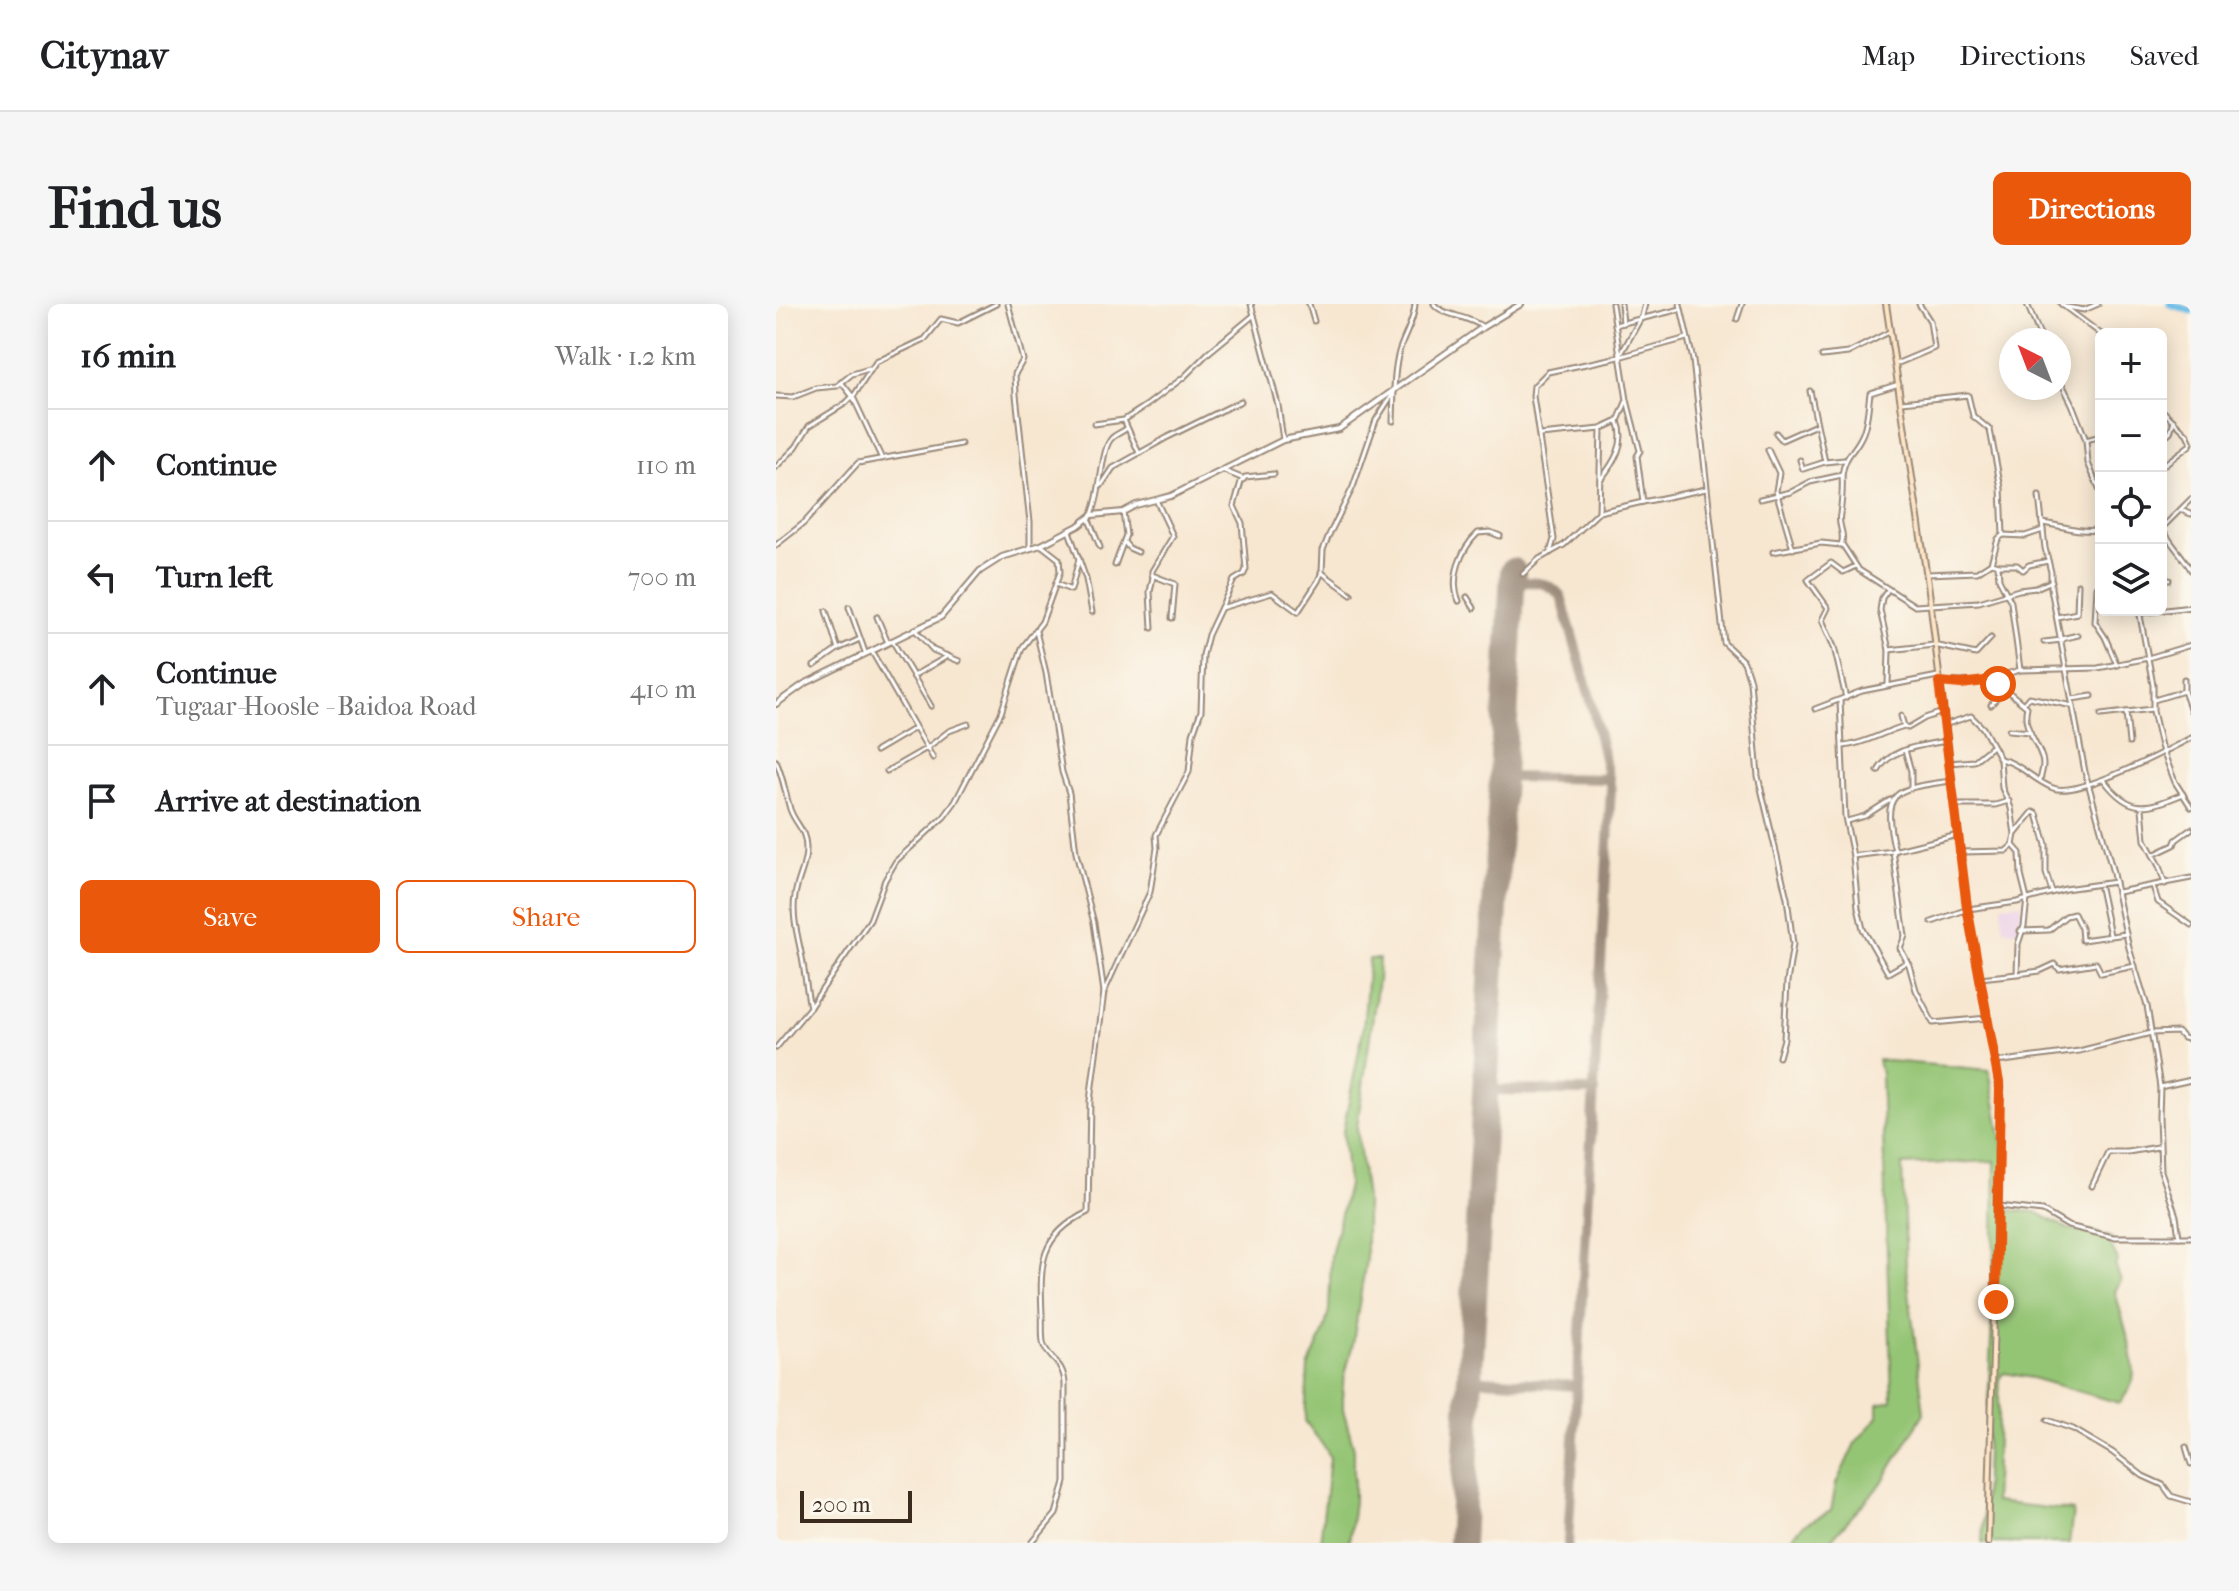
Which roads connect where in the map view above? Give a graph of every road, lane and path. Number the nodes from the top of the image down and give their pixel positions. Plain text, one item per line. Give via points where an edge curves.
1 (996, 304) edge
2 (1008, 304) edge
3 (1251, 304) edge
4 (1309, 304) edge
5 (1415, 304) edge
6 (1434, 304) edge
7 (1507, 304) edge
8 (1521, 304) edge
9 (1612, 304) edge
10 (1621, 304) edge
11 (1645, 304) edge
12 (1742, 304) edge
13 (1886, 304) edge
14 (1919, 304) edge
15 (2027, 304) edge
16 (2098, 304) edge
17 (1680, 306) edge
18 (2063, 306) edge
19 (1512, 309) junction
20 (1254, 315) junction
21 (1640, 319) junction
22 (1737, 319) dead end
23 (1314, 321) dead end
24 (1623, 323) junction
25 (1613, 325) junction
26 (1483, 327) junction
27 (2037, 328) edge
28 (2095, 330) edge
29 (1890, 332) junction
30 (1687, 338) junction
31 (1822, 356) dead end
32 (1619, 357) junction
33 (1896, 364) junction
34 (869, 369) junction
35 (841, 382) junction
36 (1899, 384) junction
37 (1810, 391) dead end
38 (1394, 392) junction
39 (776, 396) edge
40 (853, 397) junction
41 (1627, 400) junction
42 (2070, 400) edge
43 (1241, 401) dead end
44 (1902, 402) junction
45 (2167, 415) edge
46 (1124, 420) junction
47 (1393, 421) dead end
48 (1618, 421) junction
49 (2174, 421) junction
50 (1094, 424) dead end
51 (1816, 425) junction
52 (1127, 428) junction
53 (1601, 429) junction
54 (1776, 433) dead end
55 (1540, 435) junction
56 (2167, 435) edge
57 (2095, 438) edge
58 (1283, 440) junction
59 (2086, 440) junction
60 (961, 444) dead end
61 (2191, 444) edge
62 (1768, 450) dead end
63 (1139, 453) junction
64 (882, 459) junction
65 (1800, 460) dead end
66 (1844, 460) junction
67 (1825, 462) junction
68 (2167, 462) edge
69 (776, 467) edge
70 (1222, 470) junction
71 (1274, 474) dead end
72 (1842, 475) junction
73 (1244, 479) junction
74 (1600, 480) junction
75 (2095, 480) edge
76 (1101, 486) junction
77 (1706, 489) junction
78 (1777, 496) junction
79 (2039, 496) dead end
80 (1760, 499) dead end
81 (2191, 499) edge
82 (1157, 502) junction
83 (1643, 502) junction
84 (2181, 510) junction
85 (1123, 512) junction
86 (1599, 512) junction
87 (2191, 514) edge
88 (1092, 515) junction
89 (2042, 523) junction
90 (2167, 523) edge
91 (2043, 530) junction
92 (2095, 530) edge
93 (1069, 531) junction
94 (2003, 535) junction
95 (1500, 536) dead end
96 (2167, 540) edge
97 (1124, 542) junction
98 (1842, 544) junction
99 (776, 545) edge
100 (1041, 545) junction
101 (1100, 547) dead end
102 (1030, 548) junction
103 (1793, 549) junction
104 (1138, 552) dead end
105 (1773, 552) dead end
106 (1550, 554) junction
107 (1079, 557) junction
108 (2048, 561) junction
109 (1991, 563) junction
110 (1115, 565) dead end
111 (1998, 565) junction
112 (1856, 566) junction
113 (2191, 570) edge
114 (1320, 571) junction
115 (1523, 574) dead end
116 (1926, 574) junction
117 (1154, 575) junction
118 (1318, 581) junction
119 (2052, 581) junction
120 (1056, 584) junction
121 (2078, 584) dead end
122 (1888, 590) junction
123 (1351, 594) dead end
124 (2007, 594) junction
125 (1467, 597) dead end
126 (1459, 601) dead end
127 (1930, 604) junction
128 (849, 607) dead end
129 (2191, 607) edge
130 (1221, 608) junction
131 (1474, 608) dead end
132 (2167, 609) edge
133 (1300, 610) dead end
134 (826, 611) dead end
135 (1092, 612) dead end
136 (2095, 616) edge
137 (2141, 616) edge
138 (877, 617) dead end
139 (2057, 617) junction
140 (1172, 618) dead end
141 (1152, 628) dead end
142 (916, 631) junction
143 (1036, 631) junction
144 (2078, 635) dead end
145 (1991, 638) dead end
146 (860, 639) junction
147 (2062, 639) junction
148 (2044, 642) dead end
149 (891, 643) junction
150 (1934, 645) junction
151 (2191, 645) edge
152 (838, 649) junction
153 (1889, 650) junction
154 (869, 653) junction
155 (948, 656) junction
156 (2148, 658) junction
157 (959, 661) dead end
158 (2117, 665) junction
159 (814, 666) dead end
160 (2066, 669) junction
161 (2020, 670) junction
162 (913, 676) junction
163 (1939, 679) junction
164 (2184, 679) dead end
165 (1993, 680) junction
166 (1888, 685) junction
167 (2004, 689) junction
168 (2184, 691) junction
169 (2092, 696) dead end
170 (1846, 698) junction
171 (2072, 699) junction
172 (1840, 700) junction
173 (2154, 700) junction
174 (2024, 703) junction
175 (776, 704) edge
176 (1991, 705) dead end
177 (931, 706) dead end
178 (2073, 706) junction
179 (2153, 708) junction
180 (1815, 709) dead end
181 (2191, 711) edge
182 (1943, 712) junction
183 (2126, 712) junction
184 (2101, 715) dead end
185 (1901, 716) dead end
186 (968, 724) dead end
187 (1944, 725) junction
188 (1904, 726) junction
189 (915, 728) dead end
190 (2009, 730) dead end
191 (2030, 732) junction
192 (2191, 738) edge
193 (1946, 741) junction
194 (2129, 743) dead end
195 (1843, 746) junction
196 (1991, 747) junction
197 (927, 748) junction
198 (1905, 750) junction
199 (876, 751) dead end
200 (2164, 752) junction
201 (933, 758) dead end
202 (2000, 759) junction
203 (776, 761) edge
204 (1949, 763) junction
205 (887, 771) dead end
206 (1878, 771) dead end
207 (2040, 780) junction
208 (2104, 780) junction
209 (1951, 781) junction
210 (2088, 784) junction
211 (1911, 788) junction
212 (2183, 794) junction
213 (1892, 799) junction
214 (2009, 801) junction
215 (1954, 805) junction
216 (2142, 807) junction
217 (2191, 807) edge
218 (1847, 821) junction
219 (2191, 829) edge
220 (2015, 834) junction
221 (1958, 835) junction
222 (2013, 845) junction
223 (1894, 851) junction
224 (1960, 852) junction
225 (2153, 855) junction
226 (1853, 856) junction
227 (2191, 878) edge
228 (2115, 882) junction
229 (2165, 884) junction
230 (2099, 886) junction
231 (2153, 886) junction
232 (2052, 892) junction
233 (2118, 892) junction
234 (2027, 899) junction
235 (1968, 909) junction
236 (1932, 922) dead end
237 (2191, 925) edge
238 (2020, 931) junction
239 (2126, 934) junction
240 (2110, 935) junction
241 (1907, 962) junction
242 (2135, 966) junction
243 (2017, 974) junction
244 (1980, 978) junction
245 (1104, 992) junction
246 (810, 1007) junction
247 (1988, 1018) junction
248 (2151, 1033) junction
249 (2191, 1040) edge
250 (776, 1048) edge
251 (1779, 1057) dead end
252 (1996, 1062) junction
253 (2191, 1080) edge
254 (2160, 1087) junction
255 (2160, 1147) junction
256 (2092, 1186) dead end
257 (1999, 1206) junction
258 (2179, 1237) junction
259 (2191, 1237) edge
260 (2047, 1420) dead end
261 (2186, 1447) dead end
262 (2191, 1464) edge
263 (2191, 1502) edge
264 (1032, 1543) edge
265 (1988, 1543) edge

1 - 34 street via 958,323 941,319 925,339
2 - 102 street via 1023,360 1015,374
3 - 20 street
4 - 23 street
5 - 38 street via 1399,352
6 - 26 street via 1441,312 1468,317
7 - 19 street
8 - 19 street
9 - 25 street
10 - 24 street
11 - 21 street
12 - 22 street
13 - 29 main road
14 - 33 street via 1930,321 1934,348
15 - 27 street
16 - 18 street via 2084,310
17 - 21 street
17 - 30 street
18 - 28 street
19 - 26 street
20 - 46 street via 1184,377
20 - 58 street
21 - 24 street
21 - 32 street
24 - 25 street
25 - 32 street
26 - 38 street
29 - 31 street via 1848,353
29 - 33 main road
30 - 32 street
30 - 77 street
32 - 41 street
32 - 55 street via 1540,378 1533,396
33 - 36 main road
34 - 35 street
34 - 40 street
35 - 39 street via 799,396
35 - 40 street
36 - 44 main road
36 - 66 street via 1870,393 1863,434
37 - 51 street
38 - 47 street
38 - 58 street via 1339,429
38 - 118 street via 1376,420 1353,487 1329,535
40 - 64 street
40 - 69 street via 809,426
41 - 48 street
41 - 83 street via 1640,451
42 - 59 street
43 - 63 street
44 - 94 street via 1968,395 1973,416 1990,430
44 - 116 main road
45 - 49 street
46 - 50 street
46 - 52 street
48 - 53 street
48 - 74 street via 1623,433 1619,448
49 - 56 street
49 - 61 street
51 - 54 street via 1782,440
51 - 67 street
52 - 63 street
52 - 76 street via 1110,439
53 - 55 street
53 - 74 street
55 - 106 street via 1554,539
57 - 59 street
58 - 70 street
59 - 75 street
60 - 64 street
61 - 68 street
62 - 78 street via 1779,473
63 - 76 street via 1113,468
64 - 99 street via 854,466 804,523
65 - 67 street via 1803,469
66 - 67 street
66 - 72 street
70 - 73 street
70 - 82 street
71 - 73 street
72 - 78 street
72 - 98 street
73 - 130 street via 1234,506 1242,523 1246,569 1234,580
74 - 86 street
76 - 88 street
77 - 83 street
77 - 251 street via 1724,643 1744,662 1750,681 1758,776 1792,930
78 - 80 street
78 - 103 street
79 - 89 street
81 - 84 street
82 - 85 street
82 - 117 street via 1173,536
83 - 86 street
84 - 87 street
84 - 90 street
85 - 88 street
85 - 97 street
86 - 106 street
88 - 93 street
88 - 101 street via 1089,520
89 - 91 street
89 - 92 street
91 - 94 street
91 - 108 street
93 - 100 street
93 - 107 street
94 - 109 street
95 - 126 street via 1478,533 1462,551 1455,592
96 - 113 street
97 - 104 street
97 - 110 street
98 - 103 street
98 - 112 street
100 - 102 street
100 - 120 street via 1059,559
102 - 142 street via 980,571 941,617
103 - 105 street
106 - 115 street
107 - 120 street via 1071,590
107 - 135 street
108 - 111 street via 2023,570
108 - 119 street
109 - 111 street
109 - 116 street via 1977,572
111 - 124 street
112 - 122 street
112 - 170 street via 1843,572 1831,563 1808,580 1828,608 1822,620
114 - 118 street
114 - 123 street
114 - 133 street
116 - 127 main road
117 - 140 street via 1175,584
117 - 141 street
118 - 130 street via 1298,612 1272,593
119 - 124 street
119 - 139 street
120 - 143 street
121 - 139 street via 2077,613
122 - 127 street via 1911,605
122 - 153 street via 1880,610
124 - 127 street via 1979,602
124 - 161 street
125 - 131 street
127 - 150 main road
128 - 146 street
129 - 132 street
130 - 245 street via 1203,655 1201,711 1189,772 1156,835 1150,892
134 - 152 street
136 - 158 street
137 - 156 street
138 - 149 street
139 - 147 street
142 - 149 street
142 - 155 street via 927,645
143 - 245 street
143 - 246 street via 1022,648 1001,713 955,802 896,861 870,920
144 - 147 street
145 - 150 street via 1976,654
146 - 152 street
146 - 154 street
147 - 148 street
147 - 160 street
149 - 154 street
149 - 162 street
150 - 153 street
150 - 163 main road
151 - 156 street
152 - 159 street
153 - 166 street
154 - 175 street via 804,684
154 - 197 street
155 - 157 street
155 - 162 street
156 - 158 street
156 - 173 street
158 - 160 street
160 - 161 street
160 - 171 street
161 - 165 street
162 - 177 street
163 - 165 street via 1961,684
163 - 166 street
163 - 182 main road
164 - 168 street
165 - 167 street
166 - 170 street
167 - 174 street
167 - 176 street
168 - 173 street
168 - 181 street
169 - 171 street
170 - 172 street
171 - 178 street
172 - 180 street
172 - 195 street
173 - 179 street
174 - 178 street via 2029,697
174 - 191 street
178 - 210 street
179 - 183 street
179 - 200 street
182 - 187 main road
182 - 188 street
183 - 184 street
183 - 194 street
185 - 188 street
186 - 197 street
187 - 193 main road
187 - 196 street via 1971,716
188 - 195 street
189 - 199 street
190 - 191 street
191 - 207 street via 2041,753
192 - 200 street
193 - 198 street
193 - 204 main road
195 - 218 street
196 - 202 street
196 - 204 street via 1974,761
197 - 201 street
197 - 205 street
198 - 206 street
198 - 211 street
200 - 208 street
200 - 212 street
202 - 207 street
202 - 214 street via 2002,788
203 - 246 street via 806,841 794,913
204 - 209 main road
207 - 210 street via 2063,790
208 - 210 street
208 - 216 street via 2128,804
209 - 211 street
209 - 215 main road
210 - 228 street
211 - 213 street
212 - 216 street
212 - 217 street
213 - 218 street
213 - 223 street via 1888,818
214 - 215 street
214 - 220 street
215 - 221 main road
216 - 225 street via 2145,840
218 - 226 street
219 - 225 street
220 - 222 street
220 - 232 street via 2033,812 2037,814
221 - 223 street
221 - 224 main road
222 - 224 street via 2006,851
222 - 234 street via 2020,853
223 - 226 street
223 - 241 street via 1905,936 1900,948
224 - 235 main road
225 - 229 street
226 - 241 street via 1863,929 1888,973
227 - 229 street
228 - 230 street
228 - 233 street
229 - 231 street
230 - 232 street
230 - 240 street
231 - 233 street
231 - 237 street via 2158,902
232 - 234 street
233 - 239 street
234 - 235 street
234 - 238 street
235 - 236 street
235 - 244 main road
238 - 240 street via 2049,930 2074,914 2081,940
238 - 243 street
239 - 240 street
239 - 242 street
241 - 247 street via 1933,1023
242 - 243 street via 2101,973 2096,963 2059,969 2055,964
242 - 248 street
243 - 244 street
244 - 247 main road
245 - 264 street via 1090,1101 1088,1212 1051,1239 1042,1276 1044,1346 1064,1375 1065,1482 1056,1514
246 - 250 street
247 - 252 main road
248 - 249 street via 2178,1032
248 - 252 street via 2079,1051
248 - 254 street
252 - 257 main road via 2001,1103
253 - 254 street
254 - 255 street
255 - 256 street via 2108,1152
255 - 258 street
257 - 258 street via 2043,1211 2068,1226 2113,1237
257 - 265 main road
258 - 259 street
260 - 263 street via 2073,1429 2163,1485 2171,1496
261 - 262 street

